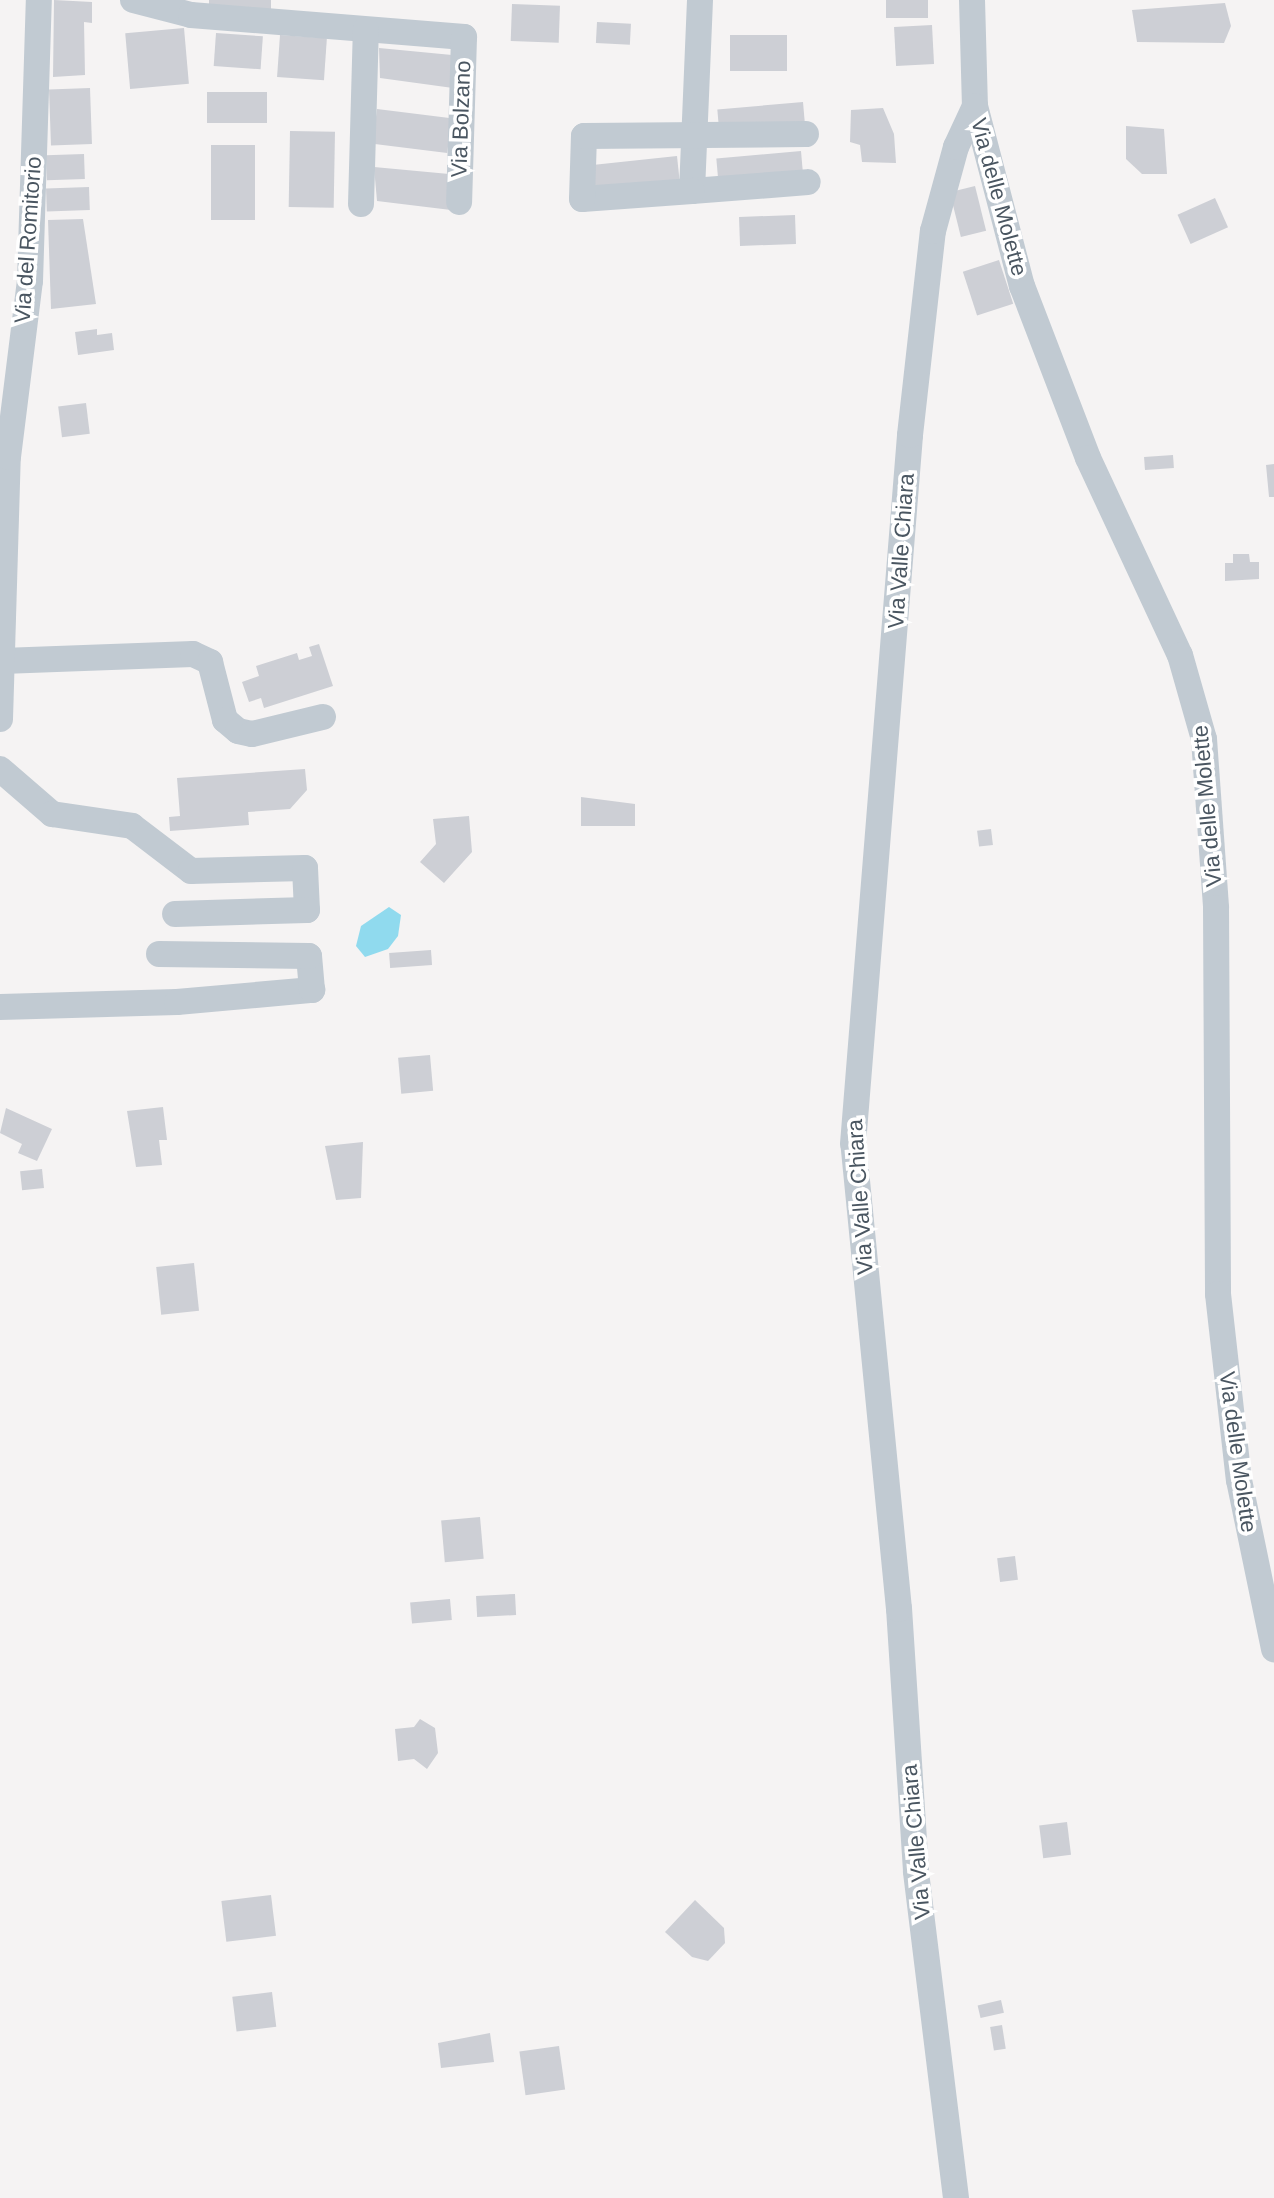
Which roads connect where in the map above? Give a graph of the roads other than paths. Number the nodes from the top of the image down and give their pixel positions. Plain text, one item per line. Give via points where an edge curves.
1 (39, 0) edge
2 (133, 0) edge
3 (700, 0) edge
4 (972, 0) edge
5 (366, 30) junction
6 (975, 106) junction
7 (692, 134) junction
8 (806, 134) dead end
9 (808, 182) dead end
10 (692, 191) junction
11 (459, 202) dead end
12 (361, 204) dead end
13 (2, 661) junction
14 (323, 717) dead end
15 (0, 719) edge
16 (0, 769) edge
17 (307, 910) junction
18 (175, 914) dead end
19 (159, 954) dead end
20 (309, 956) junction
21 (0, 1007) edge
22 (1274, 1649) edge
23 (956, 2198) edge

1 - 13 street, Via del Romitorio via 30,267 8,457
2 - 5 street, Via Bolzano via 191,15
3 - 7 street
4 - 6 street, Via delle Molette
5 - 11 street, Via Bolzano via 464,37
5 - 12 street
6 - 22 street, Via delle Molette via 1022,286 1088,458 1180,655 1204,739 1216,923 1218,1294 1239,1480
6 - 23 street, Via Valle Chiara via 956,147 933,231 910,435 853,1144 899,1609 916,1871
7 - 8 street
7 - 10 street
7 - 10 street via 584,136 582,199
9 - 10 street
13 - 14 street via 193,654 210,662 225,720 238,731 252,734
13 - 15 street, Via del Romitorio
16 - 17 street via 52,814 132,826 191,871 305,868
17 - 18 street
17 - 20 street
19 - 20 street
20 - 21 street via 312,990 177,1002

